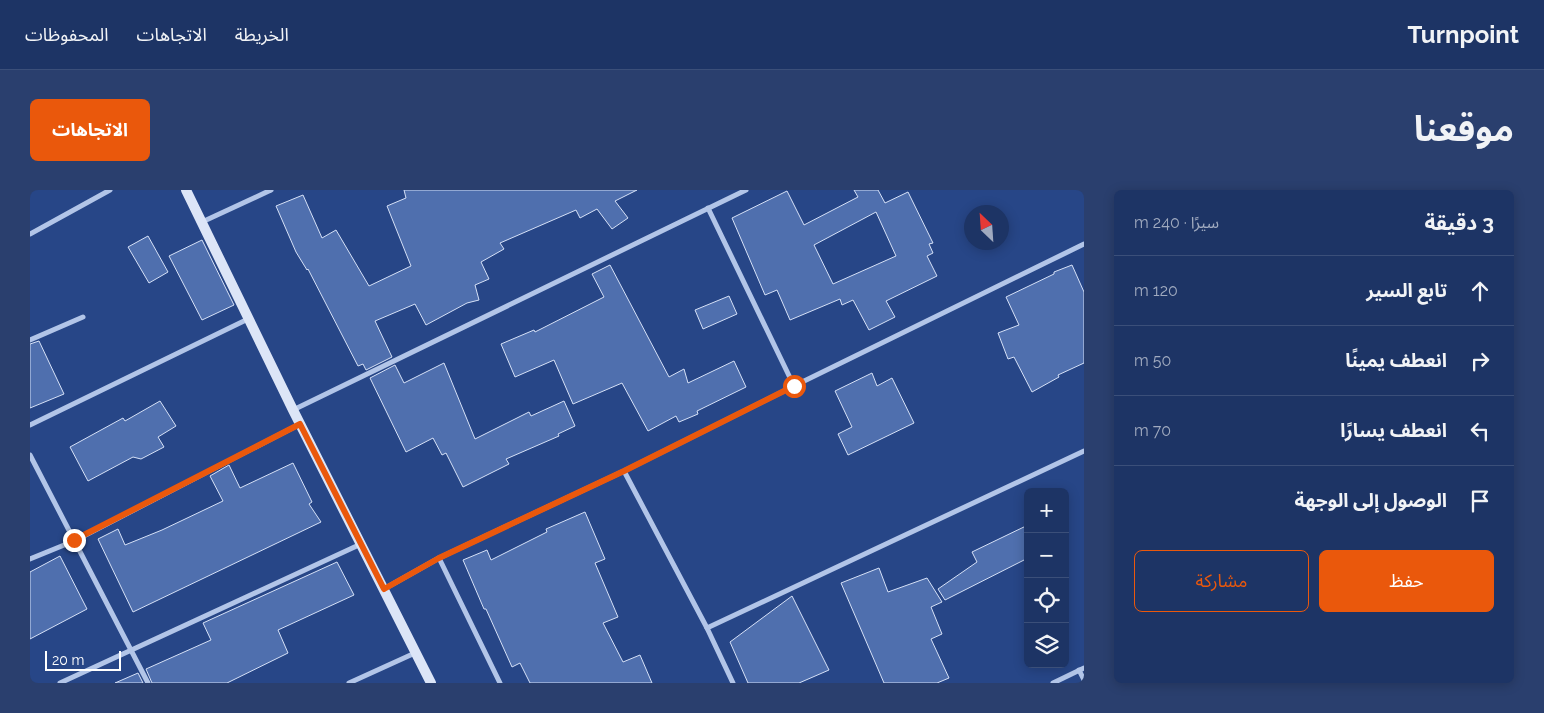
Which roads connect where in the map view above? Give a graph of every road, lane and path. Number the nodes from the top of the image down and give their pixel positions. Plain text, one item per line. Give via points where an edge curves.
1 (110, 190) edge
2 (186, 190) edge
3 (271, 190) edge
4 (746, 190) edge
5 (708, 208) junction
6 (202, 222) junction
7 (30, 234) edge
8 (1084, 245) edge
9 (83, 317) dead end
10 (248, 319) junction
11 (30, 340) edge
12 (794, 386) junction
13 (294, 410) junction
14 (300, 424) junction
15 (30, 425) edge
16 (1084, 451) edge
17 (30, 455) edge
18 (624, 471) junction
19 (74, 540) junction
20 (362, 544) junction
21 (439, 558) junction
22 (30, 559) edge
23 (384, 589) junction
24 (707, 628) junction
25 (131, 650) junction
26 (416, 652) junction
27 (1082, 669) edge
28 (1084, 680) edge
29 (60, 683) edge
30 (148, 683) edge
31 (349, 683) edge
32 (431, 683) edge
33 (500, 683) edge
34 (733, 683) edge
35 (1053, 683) edge

1 - 7 street
2 - 6 street
3 - 6 street
4 - 5 street
5 - 12 street
5 - 13 street
6 - 10 street
8 - 12 street
9 - 11 street
10 - 13 street
10 - 15 street
12 - 18 street
13 - 14 street
14 - 19 street
14 - 20 street
16 - 24 street
17 - 19 street
18 - 21 street
18 - 24 street
19 - 22 street
19 - 25 street
20 - 23 street
20 - 25 street
21 - 23 street
21 - 33 street
23 - 26 street
24 - 34 street
25 - 29 street
25 - 30 street
26 - 31 street
26 - 32 street
27 - 28 street
27 - 35 street

